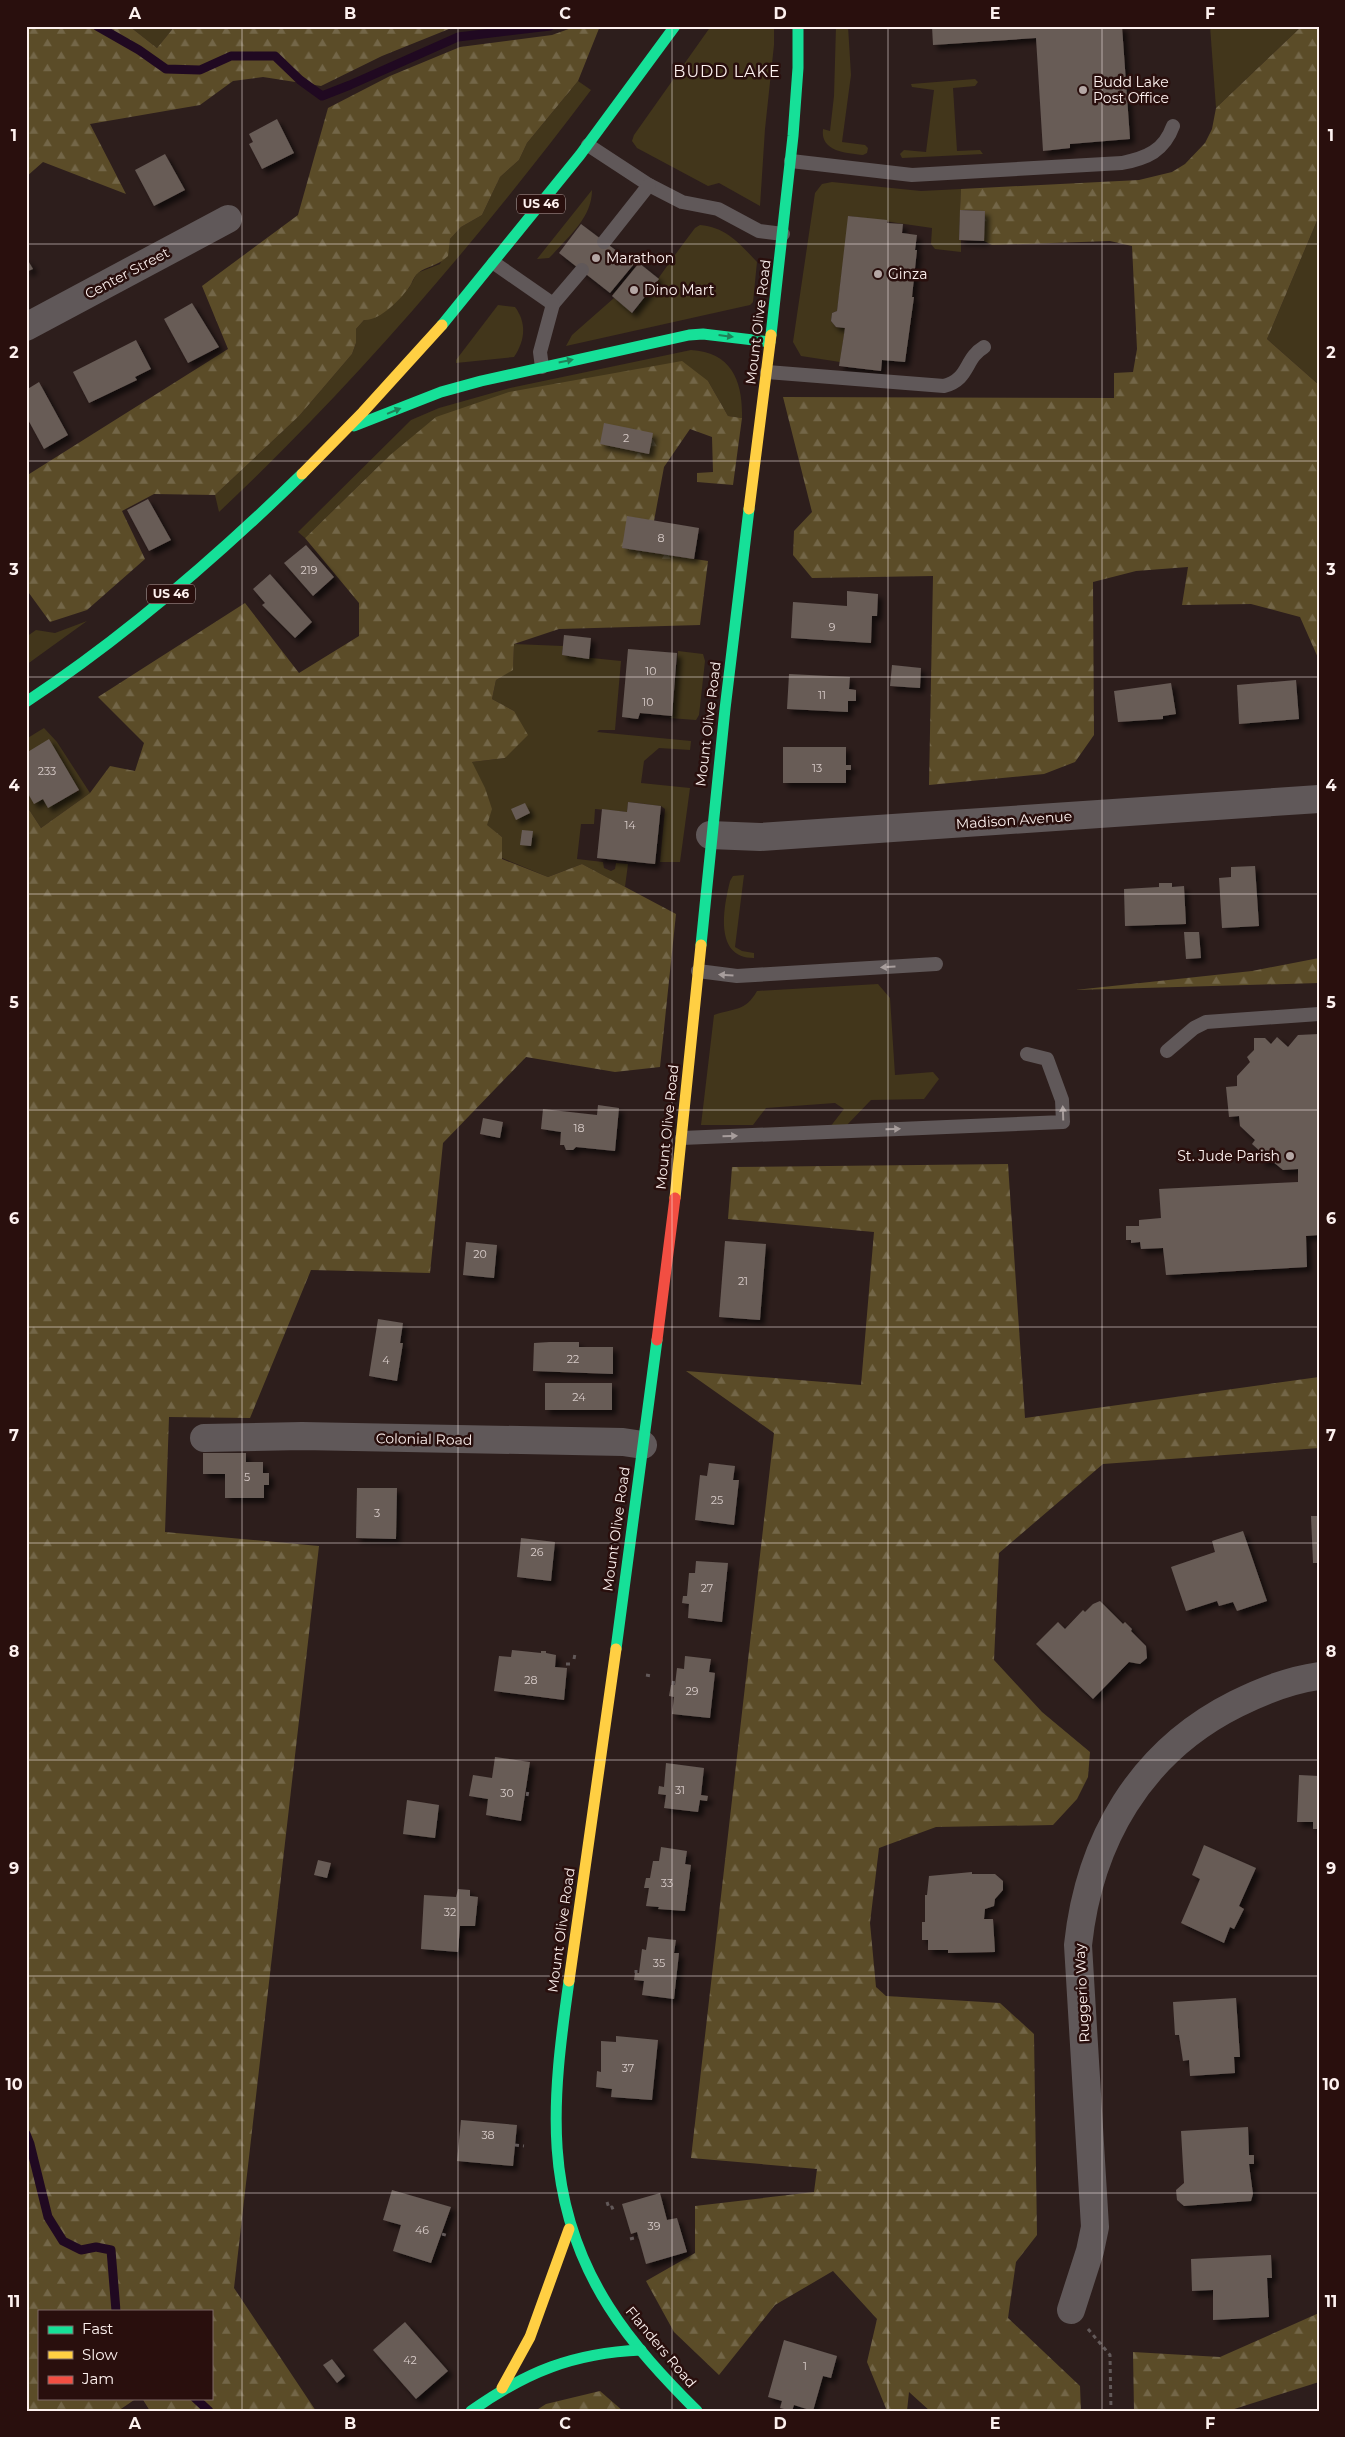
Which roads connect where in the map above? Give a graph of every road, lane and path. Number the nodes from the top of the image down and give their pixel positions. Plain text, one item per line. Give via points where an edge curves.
1 (675, 26) edge
2 (798, 26) edge
3 (1173, 126) dead end
4 (588, 145) junction
5 (790, 161) junction
6 (649, 185) junction
7 (228, 219) dead end
8 (783, 234) junction
9 (604, 242) dead end
10 (494, 263) junction
11 (582, 270) dead end
12 (553, 304) junction
13 (26, 327) edge
14 (770, 342) junction
15 (984, 347) dead end
16 (542, 367) junction
17 (767, 372) junction
18 (348, 429) junction
19 (26, 702) edge
20 (1319, 799) edge
21 (710, 835) junction
22 (936, 964) dead end
23 (698, 971) junction
24 (1319, 1014) edge
25 (1167, 1051) dead end
26 (1027, 1054) dead end
27 (682, 1138) junction
28 (204, 1438) dead end
29 (643, 1445) junction
30 (566, 1664) dead end
31 (571, 1664) dead end
32 (646, 1676) dead end
33 (652, 1676) dead end
34 (1319, 1676) edge
35 (674, 1678) dead end
36 (673, 1685) dead end
37 (528, 1791) dead end
38 (527, 1796) dead end
39 (515, 2145) dead end
40 (524, 2146) dead end
41 (607, 2202) dead end
42 (614, 2212) dead end
43 (569, 2229) junction
44 (442, 2234) dead end
45 (449, 2236) dead end
46 (638, 2237) dead end
47 (630, 2240) dead end
48 (605, 2302) joint
49 (1071, 2310) joint
50 (641, 2350) junction
51 (501, 2388) junction
52 (471, 2411) edge
53 (697, 2411) edge
54 (1111, 2411) edge

1 - 4 main road, US 46
2 - 5 main road, Mount Olive Road
3 - 5 lane via 1162,147 1139,159 1122,163 912,175
4 - 6 lane
4 - 10 main road, US 46
5 - 8 main road, Mount Olive Road
6 - 8 lane via 682,202 725,212 759,231
6 - 9 lane
7 - 13 street, Center Street
8 - 14 main road, Mount Olive Road
10 - 12 lane
10 - 18 main road, US 46 via 416,356
11 - 12 lane
12 - 16 lane via 540,352
16 -> 14 main road via 689,334
14 - 17 main road, Mount Olive Road
15 - 17 lane via 976,352 959,380 944,386
18 -> 16 main road via 441,392
17 - 21 main road, Mount Olive Road
18 - 19 main road, US 46 via 245,530 158,605
20 - 21 street, Madison Avenue via 760,837
21 - 23 main road, Mount Olive Road
22 -> 23 lane via 737,976
23 - 27 main road, Mount Olive Road
24 - 25 lane via 1206,1022
27 -> 26 lane via 1063,1122 1062,1100 1047,1059
27 - 29 main road, Mount Olive Road
28 - 29 street, Colonial Road via 302,1436
29 - 43 main road, Mount Olive Road via 558,2060 556,2151
30 - 31 path
32 - 33 path
34 - 49 street, Ruggerio Way via 1249,1698 1207,1720 1174,1746 1134,1790 1096,1860 1084,1905 1078,1946 1095,2227
35 - 36 path
37 - 38 path
39 - 40 path
41 - 42 path
43 - 48 main road, Mount Olive Road via 588,2274
43 - 51 main road, Mount Olive Road via 530,2338
44 - 45 path
46 - 47 path
48 - 50 main road, Flanders Road
49 - 54 path via 1110,2355
50 - 51 main road, Mount Olive Road via 604,2352 569,2359
50 - 53 main road, Flanders Road
51 - 52 main road, Mount Olive Road

